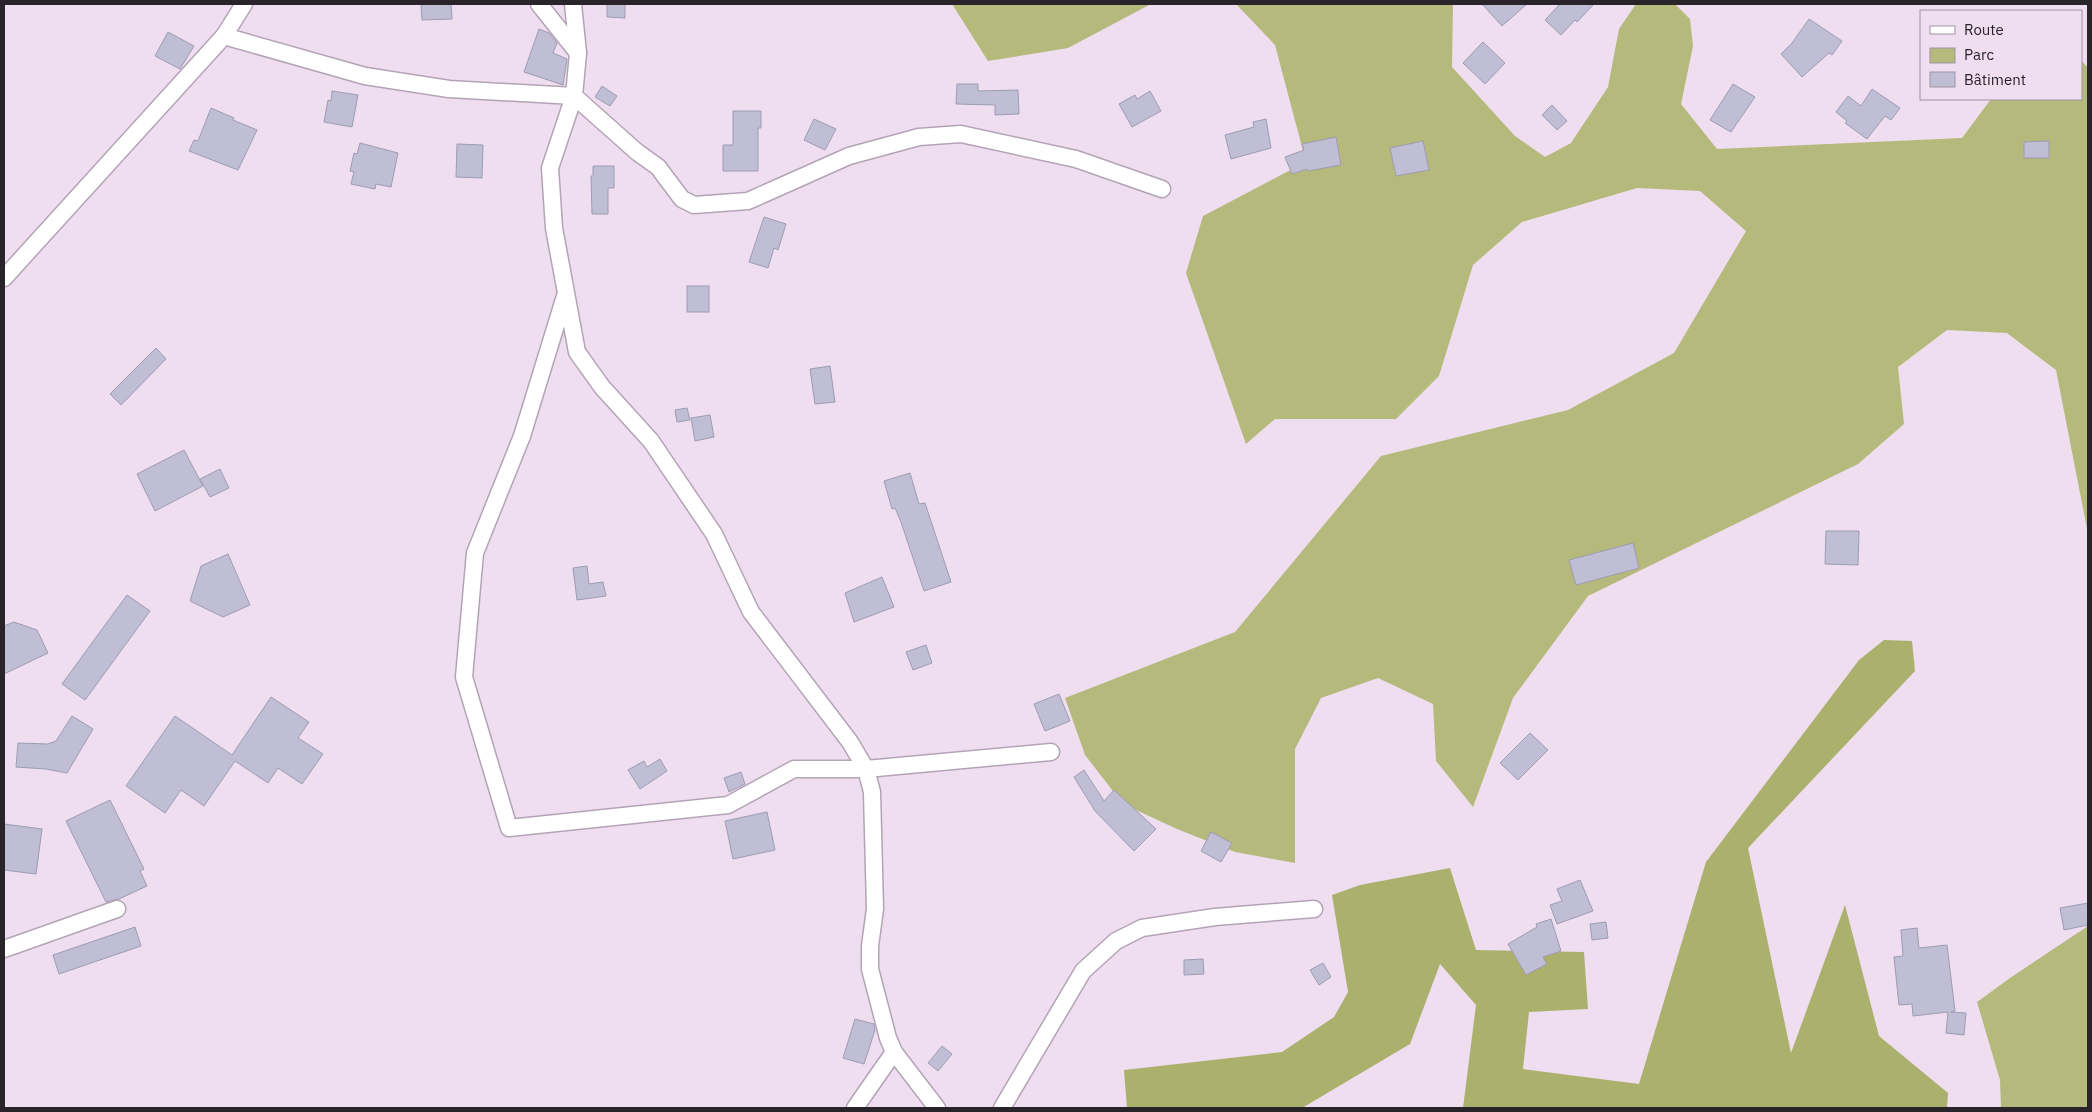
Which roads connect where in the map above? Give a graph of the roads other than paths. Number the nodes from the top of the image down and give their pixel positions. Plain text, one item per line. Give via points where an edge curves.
1 (244, 4) edge
2 (539, 4) edge
3 (573, 4) edge
4 (224, 36) junction
5 (578, 53) junction
6 (574, 96) junction
7 (1162, 190) dead end
8 (4, 278) edge
9 (566, 291) junction
10 (1051, 752) dead end
11 (866, 769) junction
12 (117, 909) dead end
13 (1314, 909) dead end
14 (4, 949) edge
15 (894, 1052) junction
16 (855, 1108) edge
17 (937, 1108) edge
18 (1002, 1108) edge

1 - 4 street
2 - 5 street
3 - 5 street
4 - 6 street via 365,76 449,89
4 - 8 street
5 - 6 street
6 - 7 street via 658,167 682,199 694,205 748,202 849,156 919,137 960,134 1076,159
6 - 9 street via 550,168 554,228
9 - 11 street via 577,352 602,387 651,440 714,534 750,612 850,742
9 - 11 street via 522,436 476,553 464,677 509,828 728,805 794,769
10 - 11 street
11 - 15 street via 872,792 875,909 870,969
12 - 14 street
13 - 18 street via 1142,928 1116,941 1083,971
15 - 16 street
15 - 17 street

